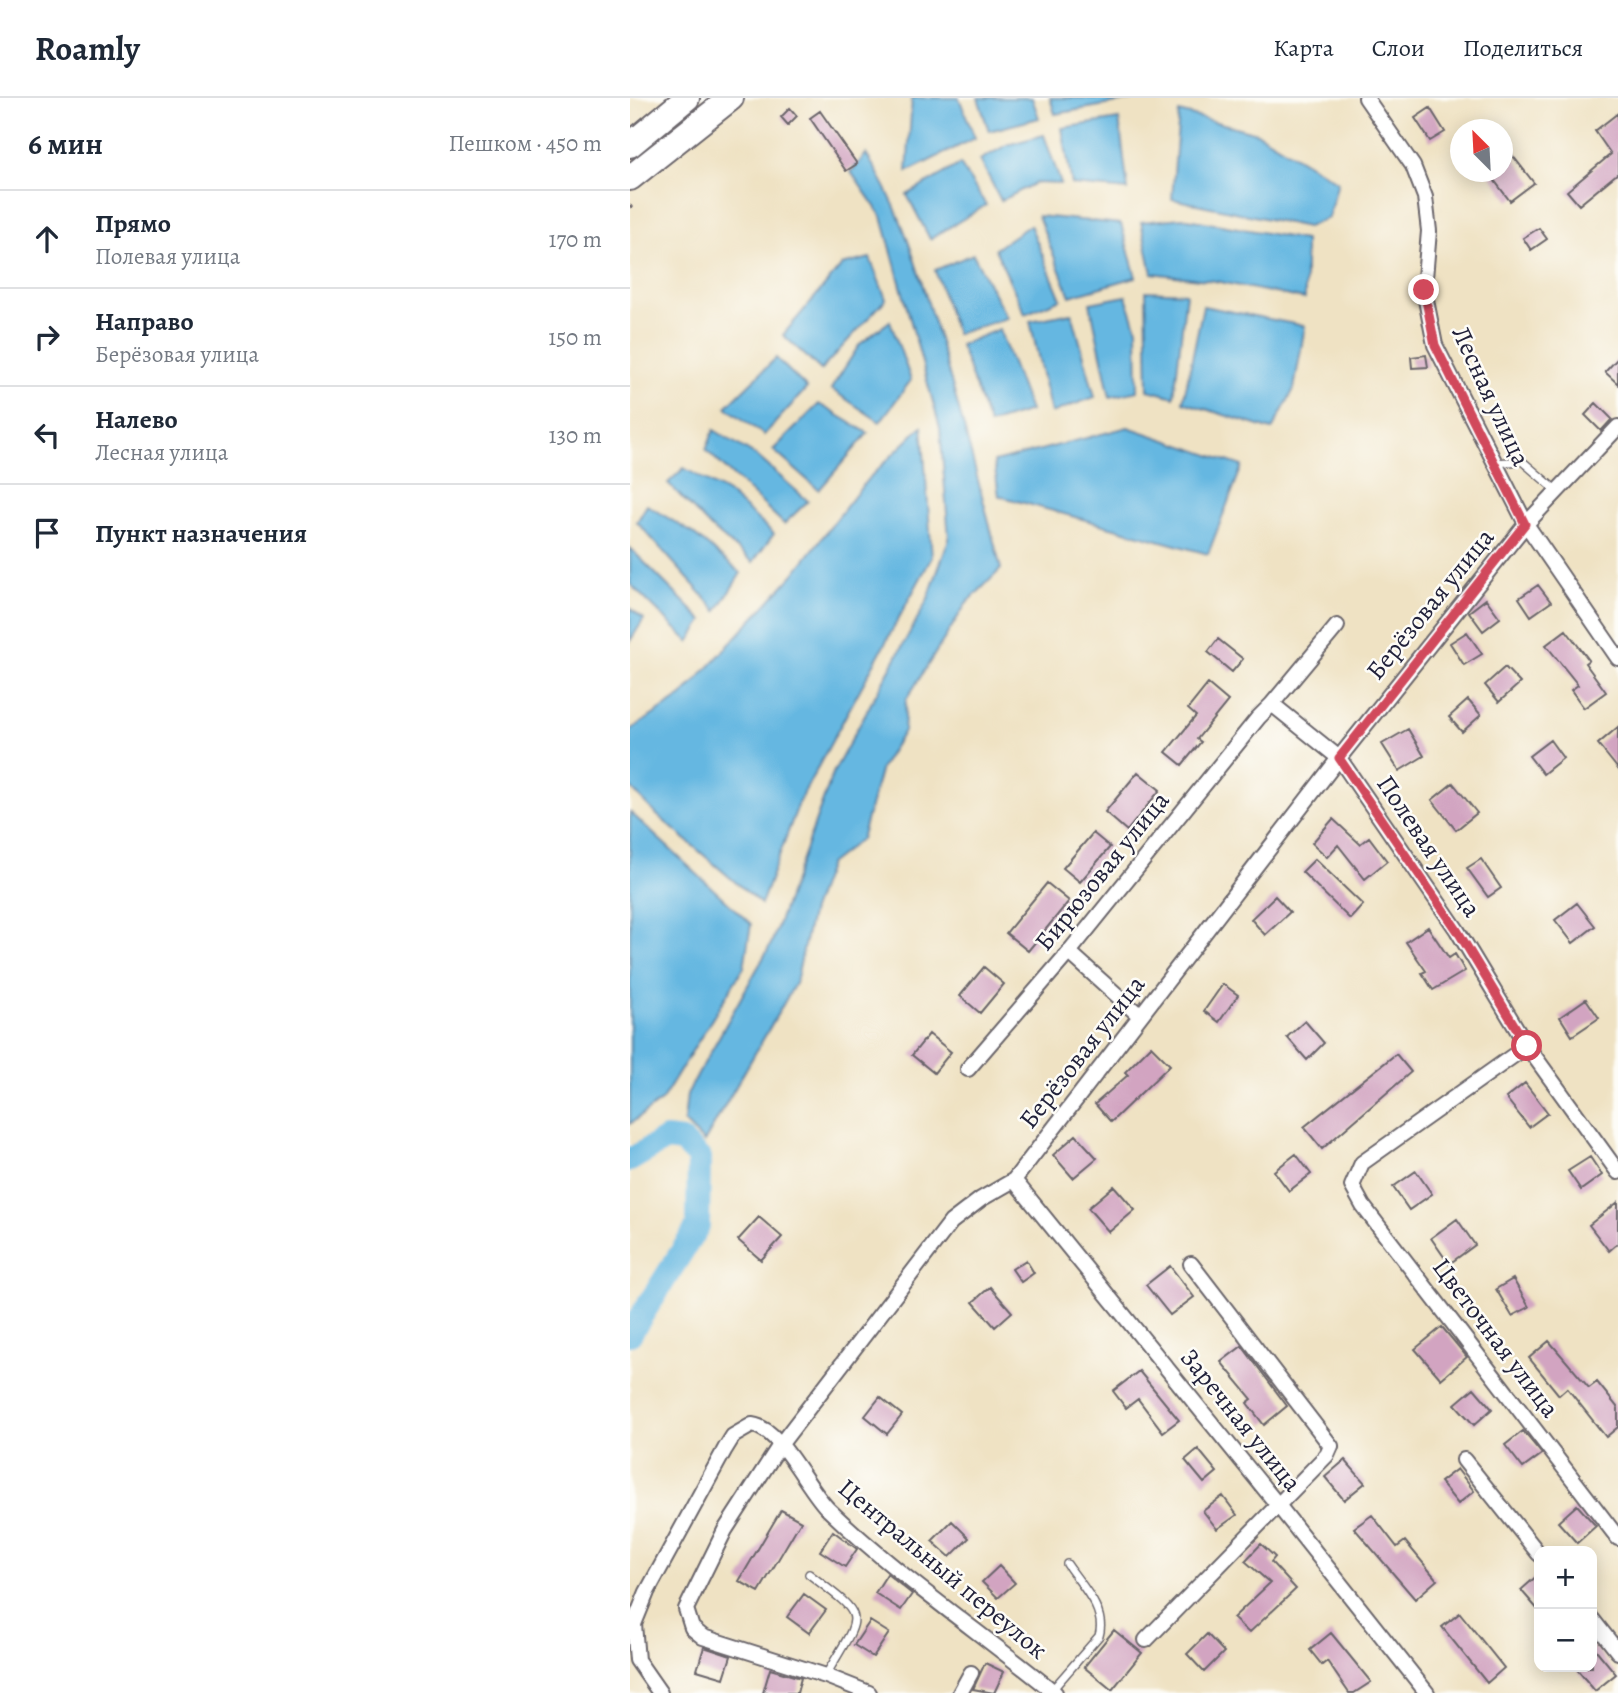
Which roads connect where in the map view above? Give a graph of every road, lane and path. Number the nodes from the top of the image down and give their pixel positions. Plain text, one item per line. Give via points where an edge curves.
1 (687, 98) edge
2 (730, 98) edge
3 (1366, 98) edge
4 (630, 145) edge
5 (630, 178) edge
6 (1618, 427) edge
7 (1495, 463) junction
8 (1557, 491) junction
9 (1525, 524) junction
10 (1337, 626) dead end
11 (1618, 659) edge
12 (1272, 704) junction
13 (1339, 758) junction
14 (1069, 952) junction
15 (1140, 1016) junction
16 (1527, 1046) junction
17 (968, 1069) dead end
18 (1618, 1172) edge
19 (1014, 1180) junction
20 (1191, 1264) dead end
21 (780, 1445) junction
22 (1464, 1460) dead end
23 (1277, 1504) junction
24 (1618, 1538) edge
25 (1534, 1548) edge
26 (1068, 1564) dead end
27 (809, 1574) dead end
28 (1597, 1625) edge
29 (1146, 1640) dead end
30 (1618, 1652) edge
31 (971, 1673) dead end
32 (826, 1676) junction
33 (1054, 1692) edge
34 (660, 1693) edge
35 (869, 1693) edge
36 (960, 1693) edge
37 (1427, 1693) edge

1 - 4 highway
2 - 5 highway
3 - 7 street, Лесная улица via 1413,166 1425,197 1429,231 1424,290 1435,345
6 - 8 street, Берёзовая улица
7 - 8 lane via 1522,461
7 - 9 street, Лесная улица
8 - 9 street, Берёзовая улица
9 - 11 street, Лесная улица
9 - 13 street, Берёзовая улица
10 - 12 street, Бирюзовая улица
12 - 13 street
12 - 14 street, Бирюзовая улица
13 - 15 street, Берёзовая улица
13 - 16 street, Полевая улица via 1457,930
14 - 15 street
14 - 17 street, Бирюзовая улица
15 - 19 street, Берёзовая улица
16 - 18 street, Полевая улица
16 - 24 street, Цветочная улица via 1362,1163 1352,1186
19 - 21 street, Берёзовая улица via 951,1222
19 - 23 street, Заречная улица
20 - 23 street via 1331,1446
21 - 32 street, Берёзовая улица via 726,1530 686,1609 692,1628 703,1637
21 - 33 street, Центральный переулок via 828,1509
21 - 34 street, Центральный переулок via 770,1430 761,1426 752,1425 733,1436 647,1592 634,1624 637,1660
22 - 25 street
23 - 29 street
23 - 37 street, Заречная улица
26 - 33 lane via 1100,1613 1102,1626
27 - 32 lane via 850,1605 856,1615 855,1626
28 - 30 street
31 - 36 street
32 - 35 street

